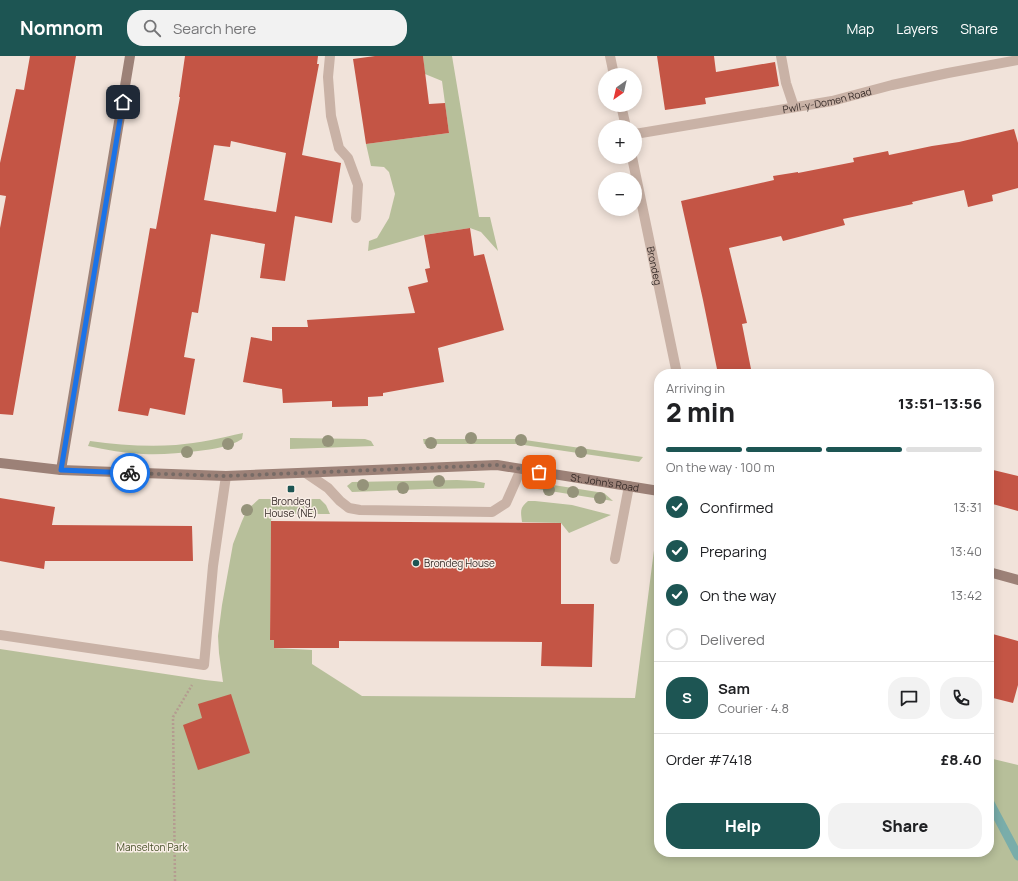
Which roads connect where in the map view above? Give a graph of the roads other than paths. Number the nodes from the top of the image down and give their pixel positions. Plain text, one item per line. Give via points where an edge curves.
1 (130, 56) edge
2 (330, 56) edge
3 (610, 56) edge
4 (781, 56) edge
5 (1018, 60) edge
6 (613, 68) edge
7 (794, 107) junction
8 (642, 133) edge
9 (633, 164) edge
10 (356, 218) dead end
11 (676, 369) edge
12 (0, 462) edge
13 (61, 470) junction
14 (524, 470) junction
15 (306, 473) junction
16 (226, 476) junction
17 (629, 486) junction
18 (654, 490) edge
19 (615, 559) dead end
20 (994, 573) edge
21 (1018, 580) edge
22 (0, 635) edge

1 - 13 street
2 - 10 street via 328,77 331,116 339,148 348,158 358,185
3 - 6 street
4 - 7 street
5 - 7 street, Pwll-y-Domen Road
7 - 8 street, Pwll-y-Domen Road
9 - 11 street, Brondeg
12 - 13 street, St. John's Road
13 - 16 street, St. John's Road
14 - 15 street, St. John's Road via 497,465
14 - 15 street via 518,476 506,503 492,512 349,508 328,488
14 - 17 street, St. John's Road
15 - 16 street, St. John's Road
16 - 22 street via 213,566 204,665
17 - 18 street, St. John's Road
17 - 19 street
20 - 21 street

